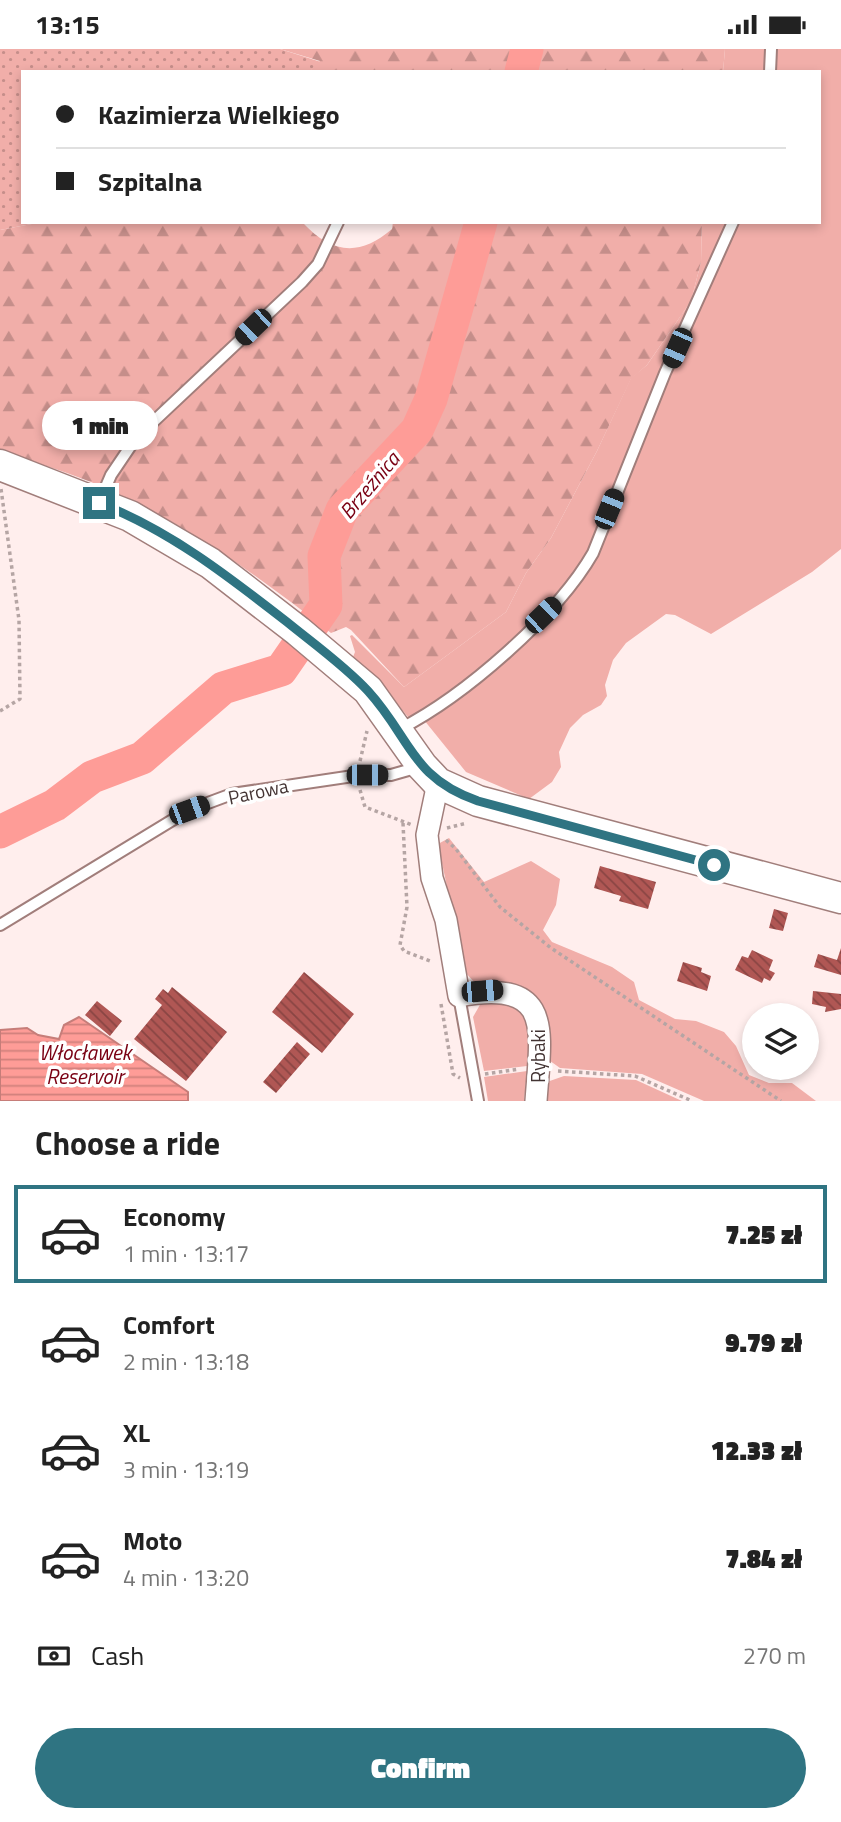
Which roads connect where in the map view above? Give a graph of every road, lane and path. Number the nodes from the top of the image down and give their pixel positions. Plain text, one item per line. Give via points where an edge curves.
1 (771, 49) edge
2 (770, 70) edge
3 (337, 224) edge
4 (732, 224) edge
5 (2, 466) edge
6 (99, 503) junction
7 (0, 711) edge
8 (384, 726) junction
9 (430, 774) junction
10 (359, 775) junction
11 (403, 823) dead end
12 (427, 835) junction
13 (841, 898) edge
14 (0, 925) edge
15 (459, 996) junction
16 (538, 1070) junction
17 (478, 1101) edge
18 (536, 1101) edge
19 (692, 1101) edge
20 (781, 1101) edge

1 - 2 lane
3 - 6 lane via 310,273 136,438
4 - 8 lane via 581,574 504,654 424,716
5 - 6 street
5 - 7 path via 19,619 20,699
6 - 8 street via 191,551 277,614 368,691
8 - 9 street
8 - 10 path
9 - 10 lane, Parowa
9 - 12 street
9 - 13 street via 478,801
10 - 11 path via 362,804
10 - 14 lane, Parowa via 232,794 189,810
12 - 15 street
12 - 20 path via 444,839 456,849 500,907 551,948
15 - 16 street, Rybaki via 497,990 526,1001 540,1034
15 - 17 lane
16 - 18 street, Rybaki
16 - 19 path via 635,1076

